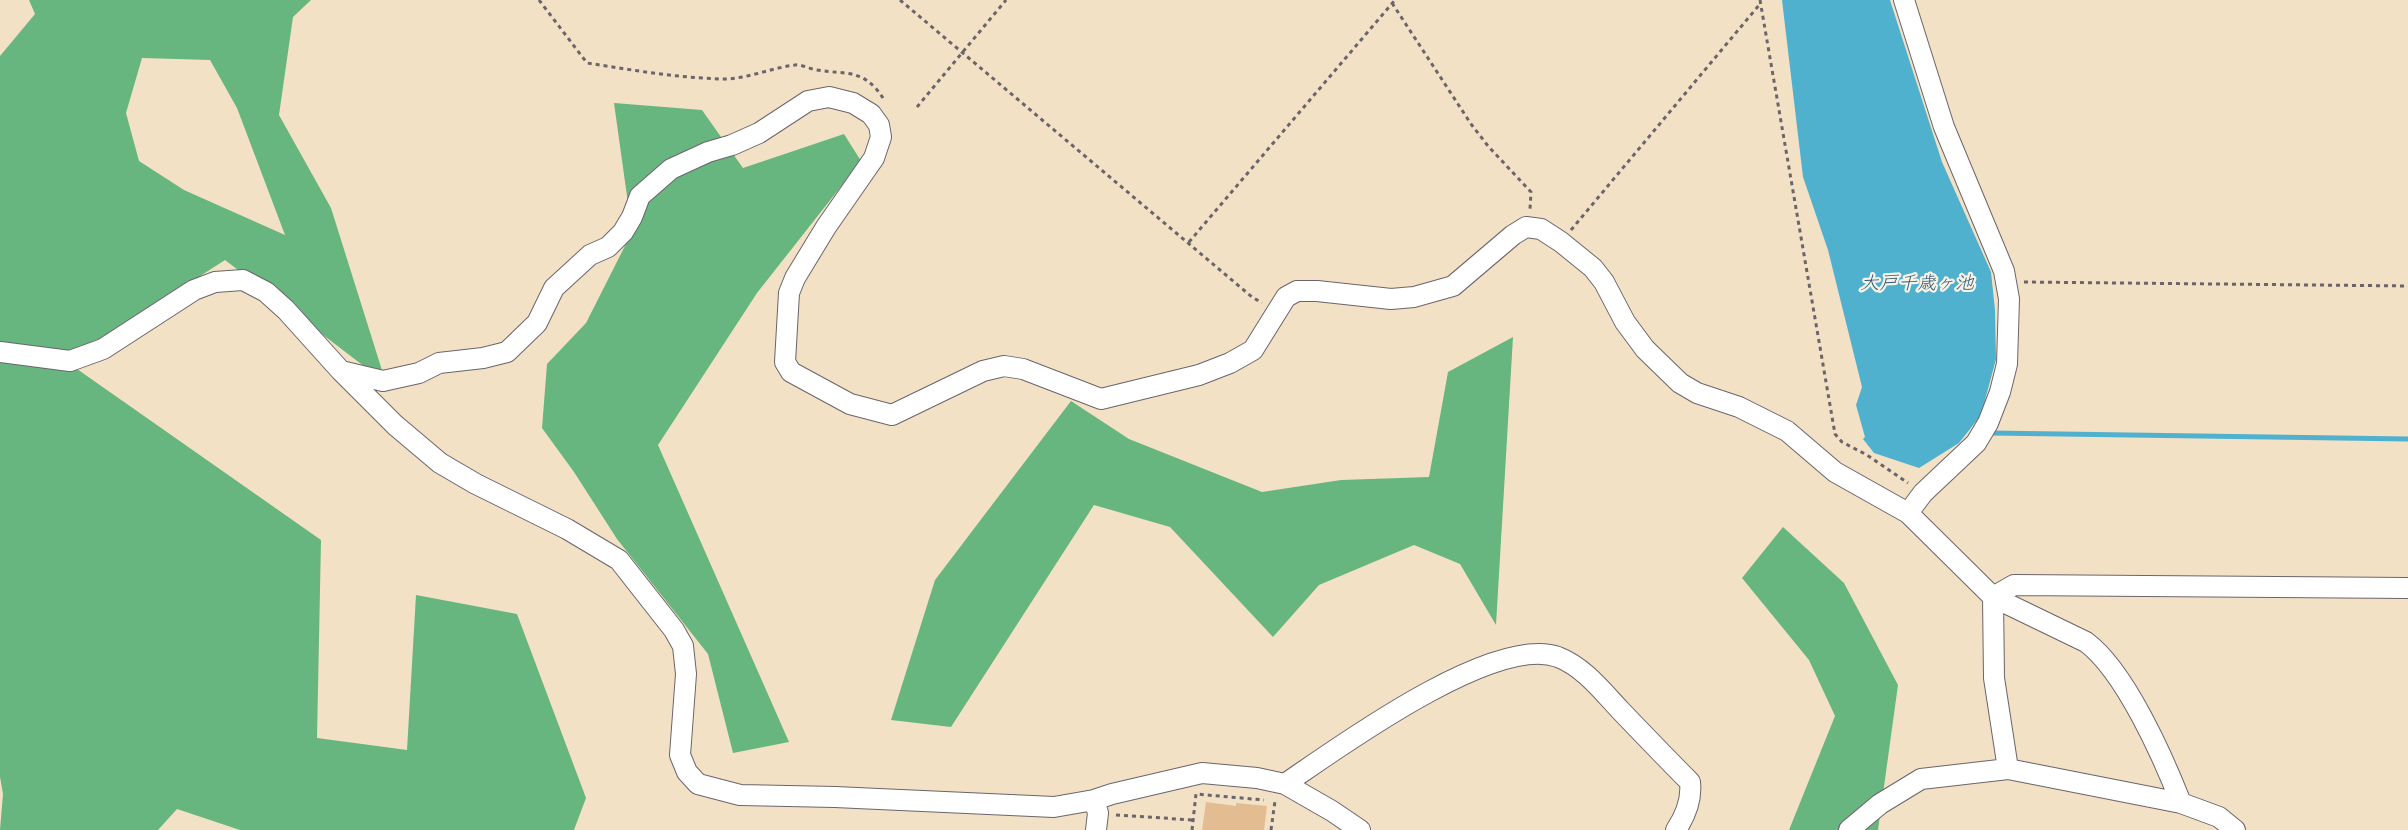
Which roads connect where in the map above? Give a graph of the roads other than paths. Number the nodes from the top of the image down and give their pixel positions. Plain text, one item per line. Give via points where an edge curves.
1 (1904, 0) edge
2 (0, 352) edge
3 (340, 371) junction
4 (1908, 513) junction
5 (2408, 588) edge
6 (1993, 597) junction
7 (2008, 769) junction
8 (1285, 784) junction
9 (2181, 803) junction
10 (1096, 814) edge
11 (1360, 830) edge
12 (1676, 830) edge
13 (1849, 830) edge
14 (2235, 830) edge

1 - 4 street via 1944,126 2007,282 2007,364 1988,424 1976,443 1923,493
2 - 3 street via 70,360 103,349 194,290 215,282 244,280 266,292 286,310
3 - 4 street via 383,381 420,373 439,363 506,352 537,323 554,288 623,232 640,196 671,169 759,133 808,101 829,97 853,103 871,114 879,125 881,138 874,158 795,278 789,293 785,362 791,372 850,404 892,415 983,371 1004,366 1023,369 1101,399 1114,398 1199,375 1253,350 1276,311 1286,298 1297,291 1391,299 1414,297 1454,286 1526,227 1541,229 1593,268 1625,322 1680,383 1787,431 1835,472
3 - 10 street via 395,425 440,463 567,529 618,560 683,646 686,674 680,755 687,772 698,784 740,795 1054,807
4 - 6 street
5 - 6 street via 2014,585
6 - 7 street via 1994,678
6 - 9 street via 2095,649 2130,697 2166,765
7 - 9 street
7 - 13 street via 1921,779 1880,804
8 - 10 street via 1202,773 1112,794
8 - 11 street
8 - 12 street via 1361,732 1413,702 1503,658 1533,654 1558,657 1584,674 1690,782 1686,815
9 - 14 street via 2219,817

